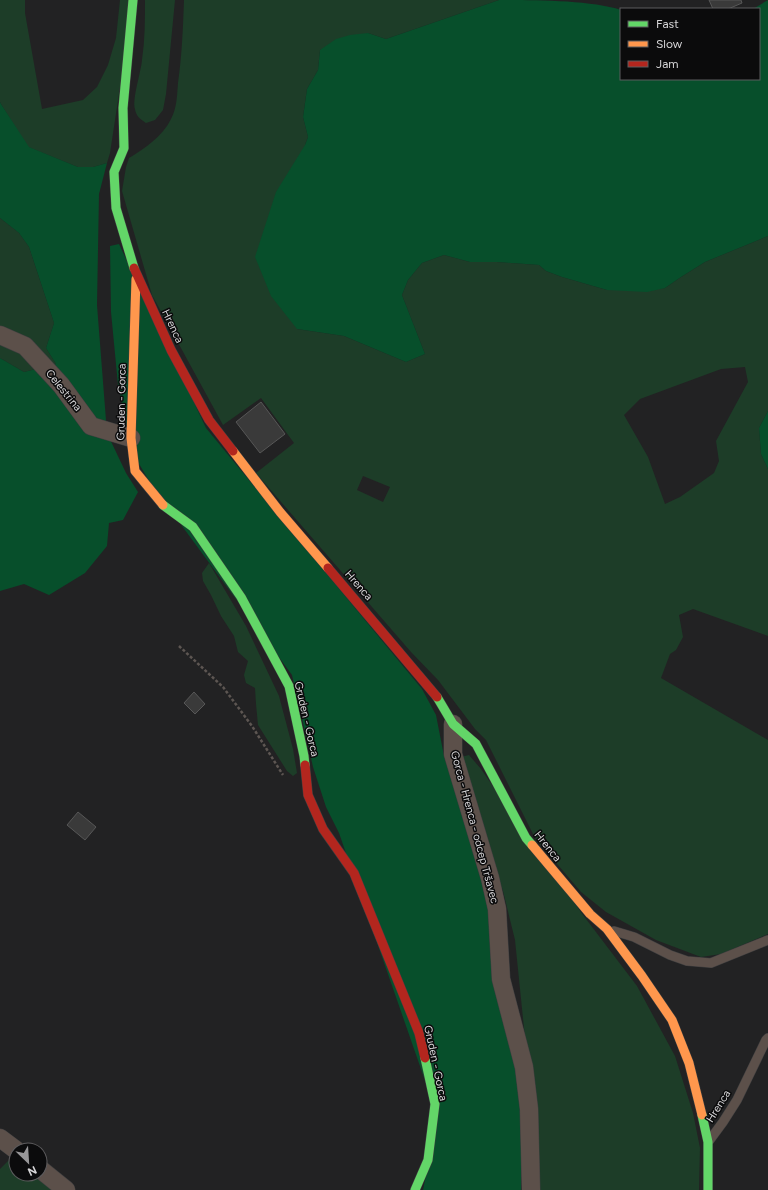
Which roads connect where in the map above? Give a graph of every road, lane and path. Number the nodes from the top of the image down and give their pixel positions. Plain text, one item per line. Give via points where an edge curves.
1 (133, 0) edge
2 (136, 273) junction
3 (0, 335) edge
4 (131, 438) junction
5 (179, 646) dead end
6 (453, 724) junction
7 (283, 776) dead end
8 (607, 929) junction
9 (768, 940) edge
10 (768, 1038) edge
11 (708, 1142) junction
12 (48, 1175) edge
13 (66, 1190) edge
14 (415, 1190) edge
15 (530, 1190) edge
16 (708, 1190) edge

1 - 2 street, Hrenca via 123,108 124,148 114,172 116,208
2 - 4 street, Gruden - Gorca
2 - 6 street, Hrenca via 171,350 209,420 280,512 435,694
3 - 4 street, Celestrina via 25,346 61,385 91,426
4 - 14 street, Gruden - Gorca via 135,471 162,504 193,527 241,597 289,686 304,756 308,795 323,829 354,873 419,1033 435,1104 428,1160
5 - 7 path via 223,687 252,726
6 - 8 street, Hrenca via 476,744 526,838 590,914
6 - 15 street, Gorca - Hrenca - odcep Tršavec via 453,754 490,878 497,909 501,979 524,1067 529,1109
8 - 9 lane via 634,937 687,961 711,963
8 - 11 street, Hrenca via 672,1020 689,1063
10 - 11 lane, Hrenca via 737,1100
11 - 16 street, Hrenca
12 - 13 street

